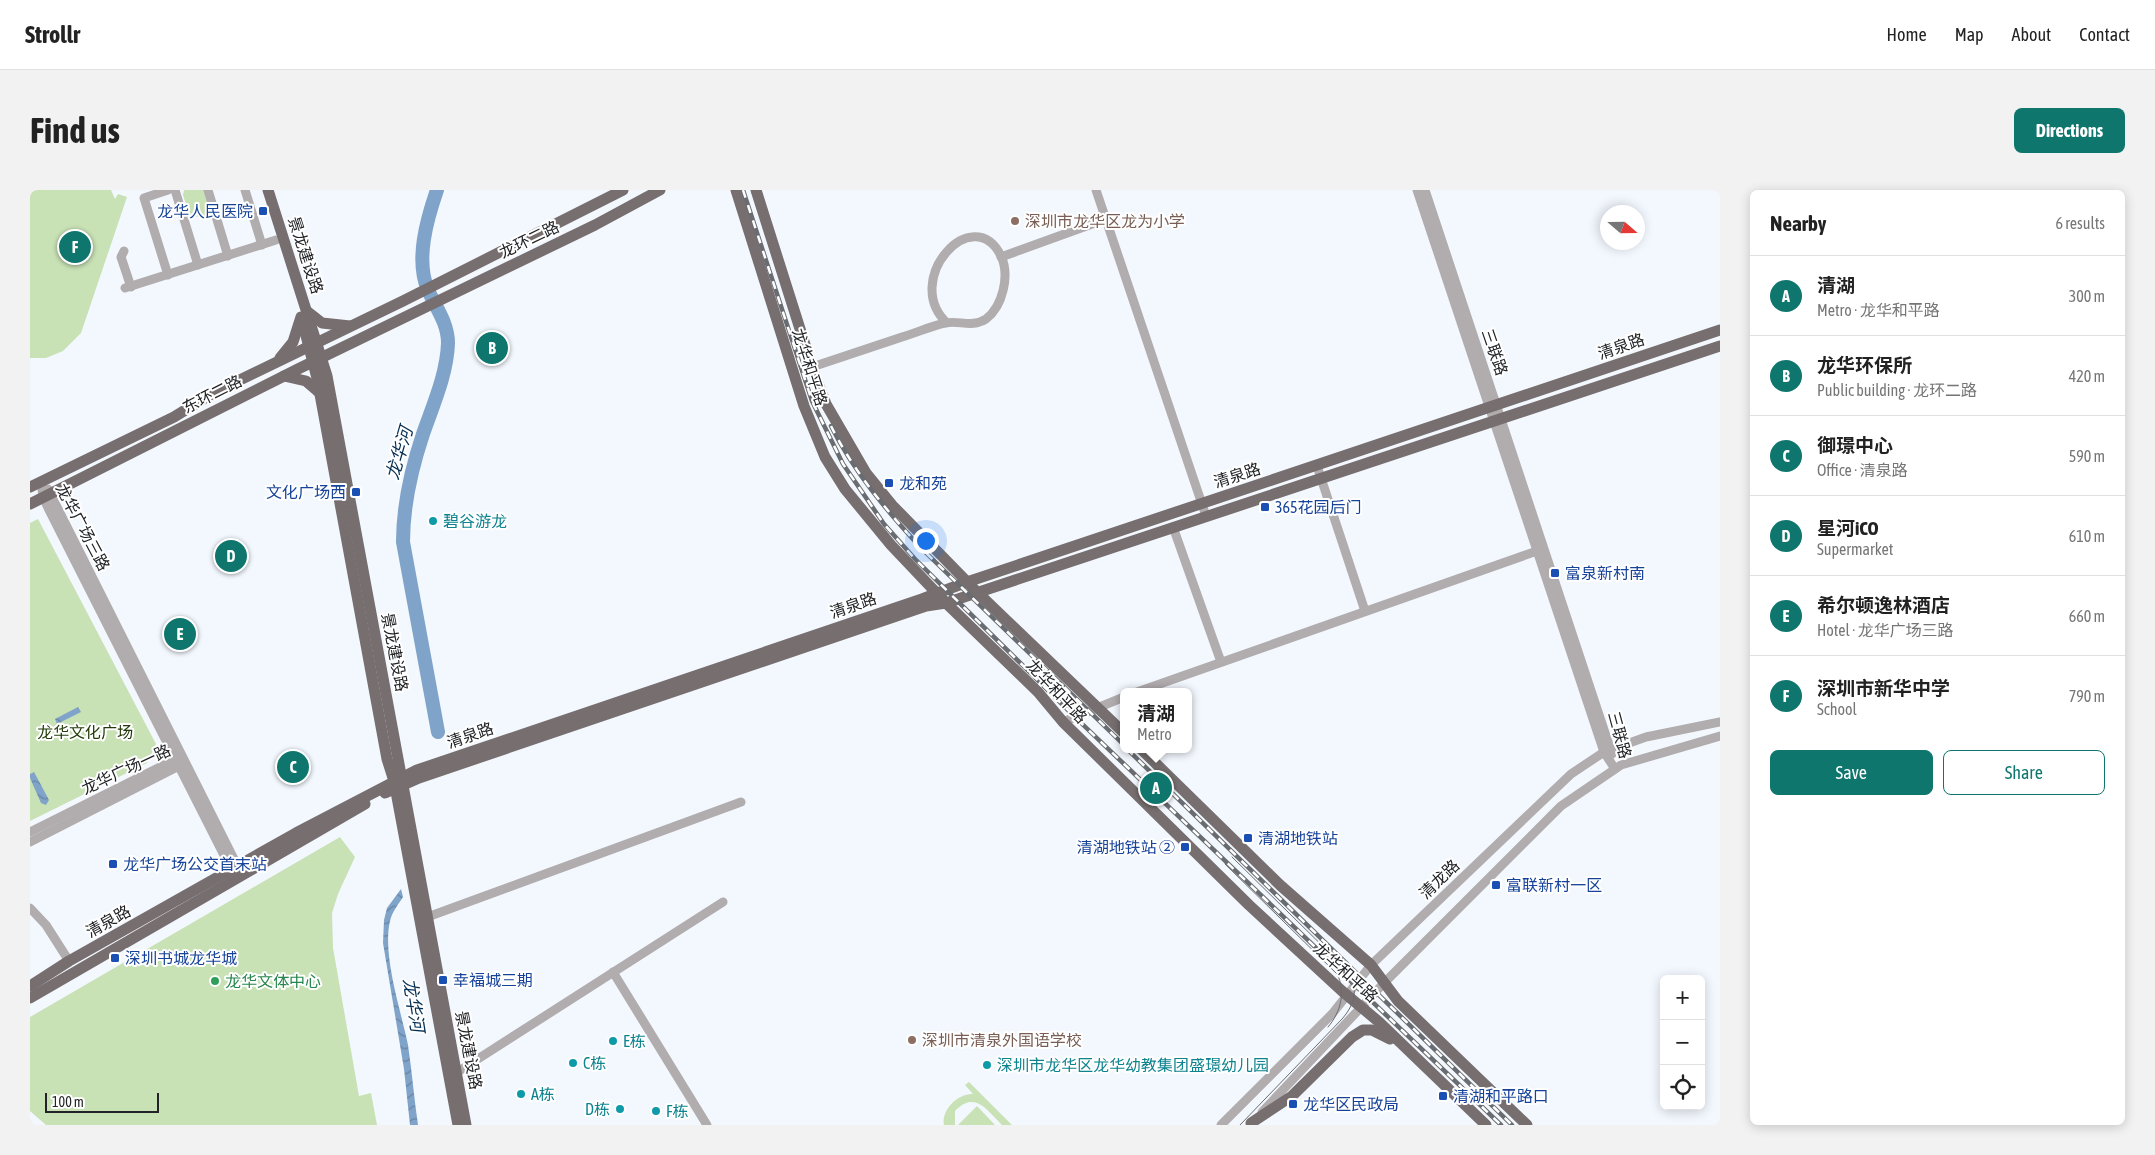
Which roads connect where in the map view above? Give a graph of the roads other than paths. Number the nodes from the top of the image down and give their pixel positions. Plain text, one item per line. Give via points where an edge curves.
1 (168, 190) edge
2 (175, 190) edge
3 (208, 190) edge
4 (245, 190) edge
5 (260, 190) edge
6 (268, 190) edge
7 (623, 190) edge
8 (660, 190) edge
9 (756, 190) edge
10 (1096, 190) edge
11 (1417, 190) edge
12 (1424, 190) edge
13 (735, 191) edge
14 (1106, 219) junction
15 (276, 240) junction
16 (262, 245) junction
17 (124, 251) dead end
18 (228, 256) junction
19 (1001, 257) junction
20 (198, 265) junction
21 (168, 275) junction
22 (403, 301) joint
23 (304, 314) junction
24 (410, 315) joint
25 (947, 323) junction
26 (352, 326) junction
27 (1720, 330) edge
28 (314, 344) junction
29 (1720, 346) edge
30 (318, 360) junction
31 (276, 362) junction
32 (812, 367) junction
33 (284, 376) junction
34 (320, 393) junction
35 (1494, 407) junction
36 (1498, 419) junction
37 (1317, 466) junction
38 (1322, 478) junction
39 (41, 482) junction
40 (30, 488) edge
41 (47, 495) junction
42 (30, 504) edge
43 (1200, 504) junction
44 (1206, 516) junction
45 (1173, 527) junction
46 (1537, 551) junction
47 (966, 582) junction
48 (977, 592) junction
49 (936, 593) junction
50 (946, 603) junction
51 (1365, 611) junction
52 (1220, 662) junction
53 (1148, 688) edge
54 (1120, 697) edge
55 (1096, 706) junction
56 (1063, 722) junction
57 (1720, 722) edge
58 (1120, 728) edge
59 (1720, 736) edge
60 (1608, 751) junction
61 (1145, 753) edge
62 (180, 761) junction
63 (1615, 769) junction
64 (398, 783) junction
65 (741, 802) dead end
66 (30, 832) edge
67 (30, 842) edge
68 (235, 869) junction
69 (723, 902) dead end
70 (30, 908) edge
71 (424, 918) junction
72 (69, 961) junction
73 (1371, 965) junction
74 (613, 972) junction
75 (1385, 982) junction
76 (30, 986) edge
77 (1348, 996) junction
78 (30, 998) edge
79 (1362, 1008) junction
80 (1416, 1058) junction
81 (456, 1073) junction
82 (1250, 1124) edge
83 (458, 1125) edge
84 (466, 1125) edge
85 (707, 1125) edge
86 (1221, 1125) edge
87 (1486, 1125) edge
88 (1527, 1125) edge

1 - 21 street via 144,198
2 - 20 street
3 - 18 street
4 - 16 street
5 - 15 main road, 景龙建设路
6 - 23 main road, 景龙建设路
7 - 22 main road, 龙环二路
8 - 24 main road, 龙环二路
9 - 32 main road, 龙华和平路
10 - 14 street
11 - 35 street, 三联路
12 - 35 street, 三联路
13 - 49 main road, 龙华和平路 via 804,406 825,457 862,511
14 - 19 street
14 - 43 street
15 - 16 street
15 - 23 main road, 景龙建设路
16 - 18 street
17 - 21 street via 122,257 128,288
18 - 20 street
19 - 25 street via 1005,271 1004,286 986,319 972,324
19 - 25 street via 994,245 972,236 958,240 949,248 938,263 931,299
20 - 21 street
22 - 26 main road, 东环二路
23 - 26 main road via 322,323
23 - 28 main road, 景龙建设路
23 - 31 main road via 293,342
24 - 30 main road, 东环二路
25 - 32 street
26 - 28 main road, 东环二路
27 - 35 main road, 清泉路
28 - 30 main road, 景龙建设路
28 - 31 main road, 东环二路
29 - 36 main road, 清泉路
30 - 33 main road, 东环二路
30 - 34 main road, 景龙建设路
30 - 64 main road, 景龙建设路
31 - 39 main road, 东环二路 via 213,392 174,417
32 - 47 main road, 龙华和平路 via 826,404 866,473 892,506
33 - 34 main road via 306,381
33 - 41 main road, 东环二路
34 - 64 main road, 景龙建设路 via 387,759
35 - 36 street, 三联路
35 - 37 main road, 清泉路
36 - 38 main road, 清泉路
36 - 46 street, 三联路
36 - 60 street, 三联路
37 - 38 street
37 - 43 main road, 清泉路
38 - 44 main road, 清泉路
38 - 51 street
39 - 40 main road, 东环二路
39 - 41 street, 龙华广场三路
41 - 42 main road, 东环二路
41 - 62 street, 龙华广场三路
43 - 44 street
43 - 47 main road, 清泉路
44 - 45 main road, 清泉路
45 - 48 main road, 清泉路
45 - 52 street
46 - 51 street
46 - 60 street, 三联路
47 - 48 main road, 龙华和平路
47 - 49 main road, 清泉路
48 - 50 main road, 清泉路
48 - 55 main road, 龙华和平路
49 - 50 main road, 龙华和平路
49 - 64 main road, 清泉路 via 416,770
50 - 56 main road, 龙华和平路 via 1038,692
50 - 64 main road, 清泉路 via 917,609
51 - 52 street
52 - 53 street
54 - 55 street
55 - 56 street
55 - 58 main road, 龙华和平路
56 - 77 main road, 龙华和平路 via 1249,905
57 - 60 street, 清龙路 via 1646,737
59 - 63 street
60 - 63 street, 三联路
60 - 73 street, 清龙路 via 1571,774
61 - 73 main road, 龙华和平路 via 1280,884
62 - 66 street, 龙华广场一路
62 - 67 street, 龙华广场一路
62 - 68 street, 龙华广场三路
63 - 75 street via 1561,806
64 - 68 main road, 清泉路
64 - 71 main road, 景龙建设路
64 - 78 main road, 清泉路
65 - 71 street
68 - 72 main road, 清泉路
69 - 74 street
70 - 72 street via 46,925
71 - 81 main road, 景龙建设路
71 - 83 main road, 景龙建设路
72 - 76 main road, 清泉路
73 - 75 main road, 龙华和平路
73 - 77 street, 清龙路
74 - 81 street
74 - 85 street
75 - 79 street
75 - 88 main road, 龙华和平路 via 1398,1001
77 - 79 main road, 龙华和平路
77 - 86 street, 清龙路
79 - 80 main road, 龙华和平路
79 - 82 street
80 - 82 main road via 1382,1033 1363,1030 1348,1039 1292,1096
80 - 87 main road, 龙华和平路
81 - 84 main road, 景龙建设路

